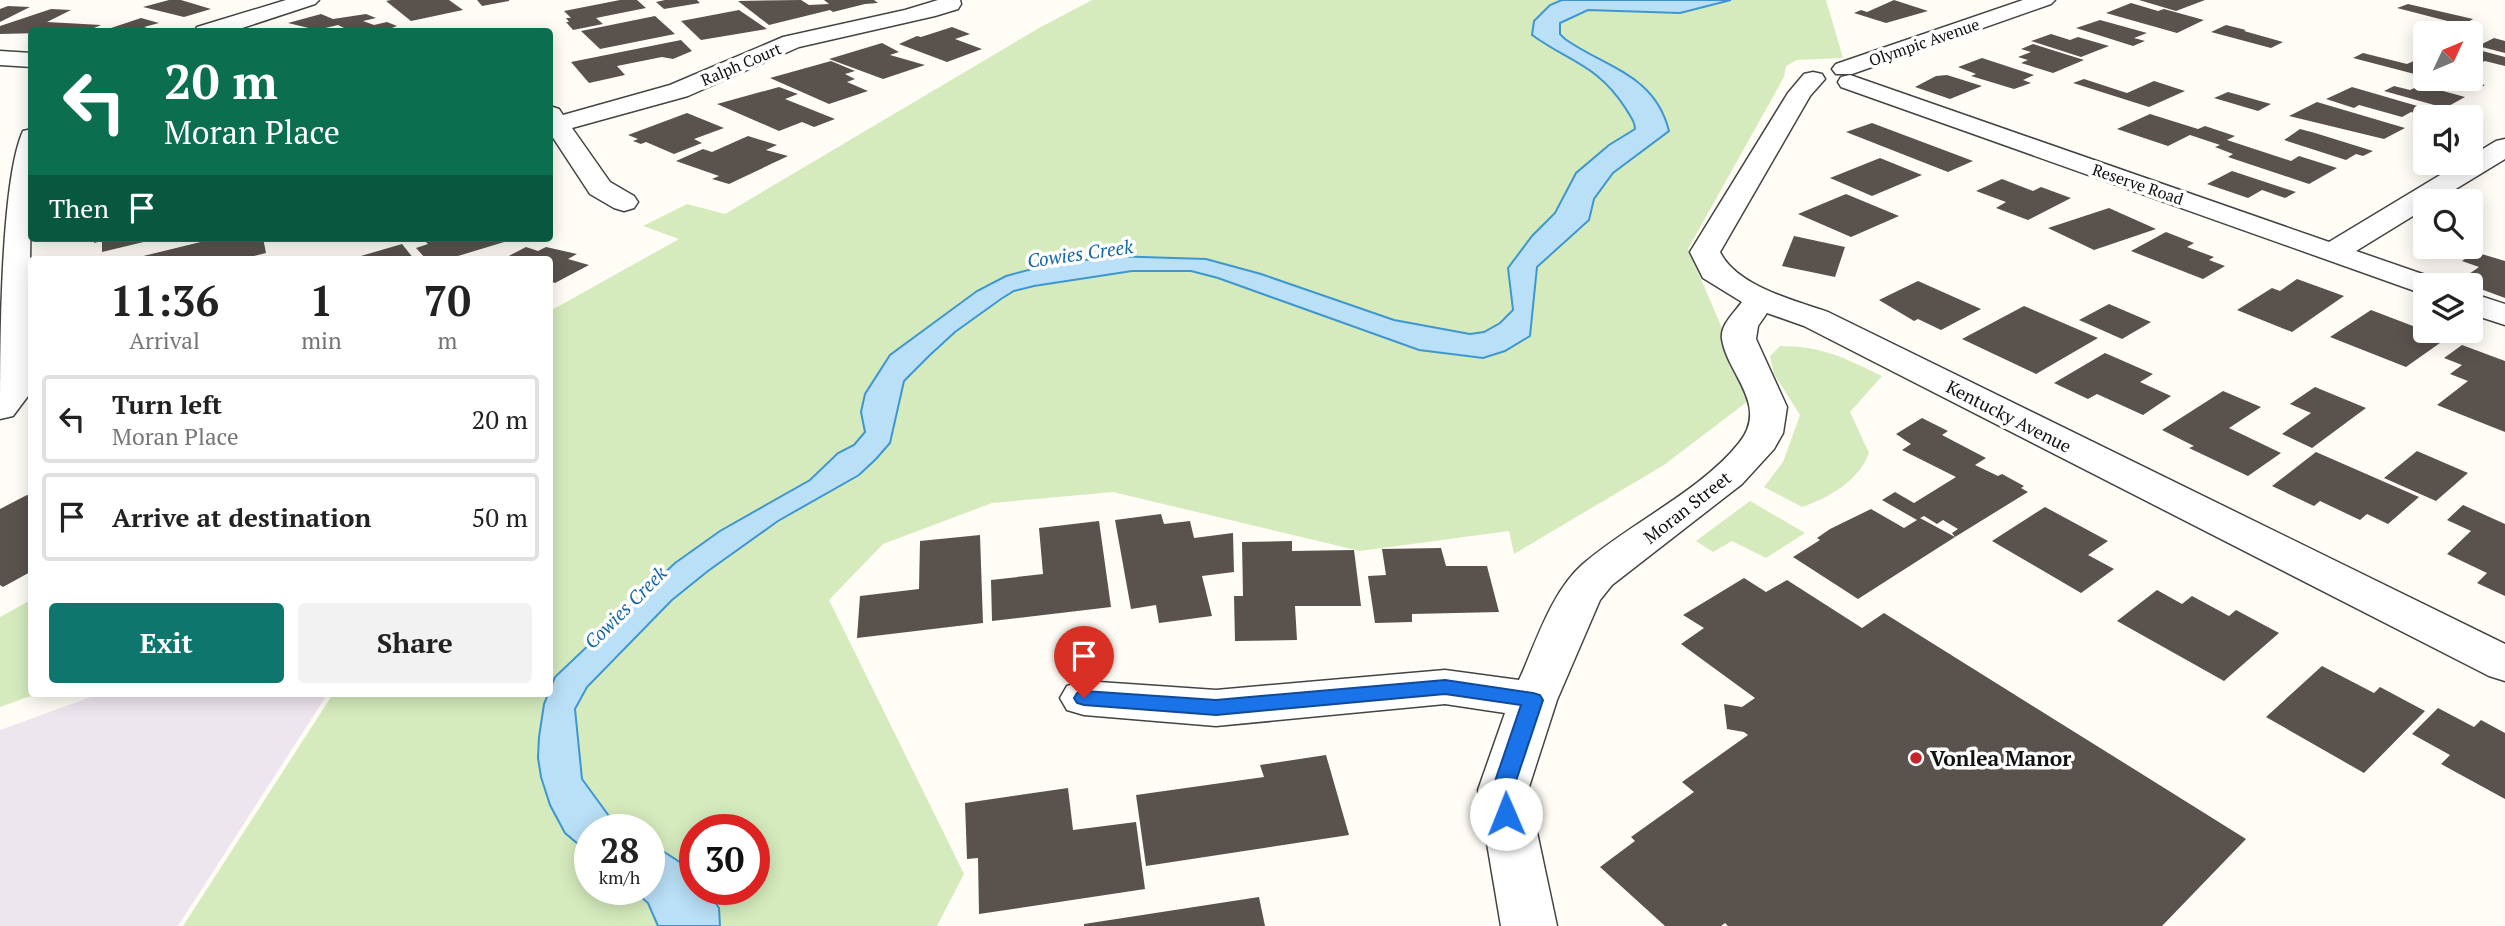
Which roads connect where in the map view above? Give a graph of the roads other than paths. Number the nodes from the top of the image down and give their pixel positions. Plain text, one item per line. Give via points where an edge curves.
1 (308, 0) edge
2 (949, 0) edge
3 (2044, 0) edge
4 (218, 28) edge
5 (0, 58) edge
6 (28, 60) edge
7 (1836, 77) junction
8 (553, 119) edge
9 (28, 142) edge
10 (2505, 147) edge
11 (624, 202) dead end
12 (2332, 253) junction
13 (2413, 281) edge
14 (1760, 300) junction
15 (2483, 307) edge
16 (2505, 315) edge
17 (0, 408) edge
18 (2505, 664) edge
19 (1084, 698) dead end
20 (1533, 700) junction
21 (1529, 926) edge

1 - 4 street
2 - 8 street, Ralph Court via 950,4 927,13 780,47 650,101
3 - 7 street, Olympic Avenue
5 - 6 street
7 - 12 street, Reserve Road
7 - 14 street, Kentucky Avenue via 1800,93 1705,252 1714,271
8 - 11 street, Ralph Court via 600,188
9 - 17 street via 17,187 10,396
10 - 12 street
12 - 13 street, Reserve Road
14 - 18 street, Kentucky Avenue via 1816,319
14 - 20 street, Moran Street via 1741,326 1740,339 1769,407 1755,449 1728,477 1597,575 1581,594
15 - 16 street
19 - 20 street via 1216,708 1445,687
20 - 21 street via 1503,790

